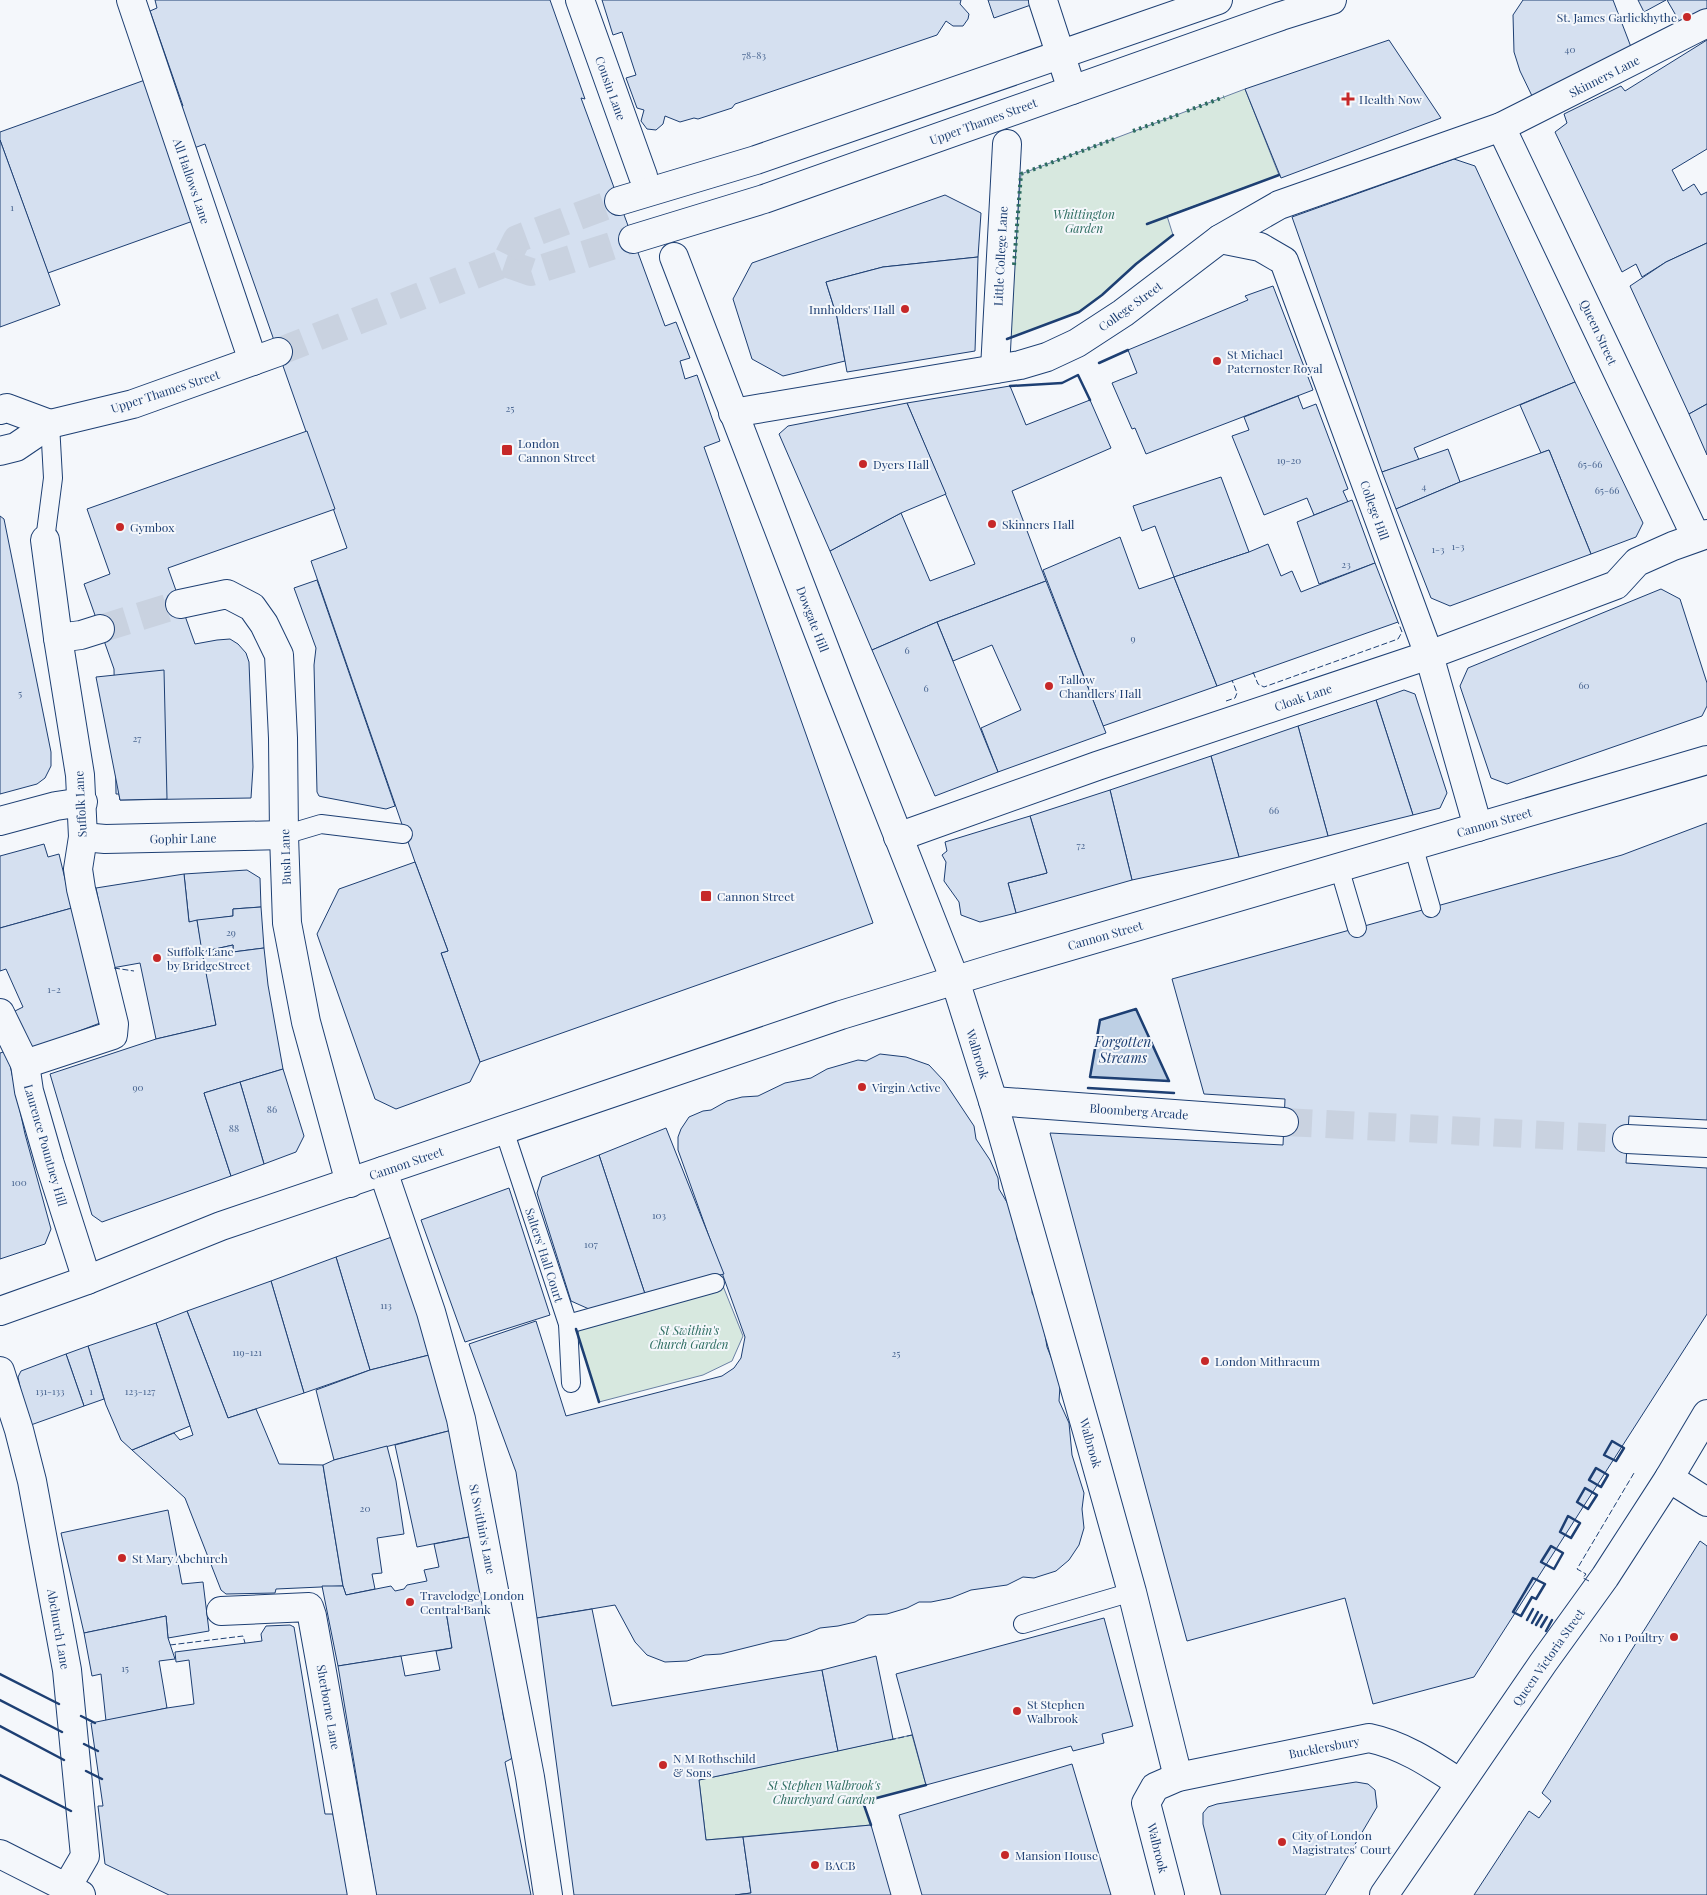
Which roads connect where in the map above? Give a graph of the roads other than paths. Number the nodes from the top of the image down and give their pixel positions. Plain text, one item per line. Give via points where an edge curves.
1 (130, 0) edge
2 (580, 0) edge
3 (1218, 0) edge
4 (1332, 0) edge
5 (1043, 1) edge
6 (1707, 23) edge
7 (1060, 53) junction
8 (1072, 90) junction
9 (1501, 127) junction
10 (1007, 144) dead end
11 (643, 176) dead end
12 (619, 201) tunnel mouth
13 (633, 238) tunnel mouth
14 (1220, 239) junction
15 (674, 257) dead end
16 (266, 357) joint
17 (995, 369) junction
18 (0, 410) edge
19 (733, 413) junction
20 (50, 424) junction
21 (0, 451) edge
22 (1702, 535) edge
23 (45, 540) joint
24 (180, 604) tunnel mouth
25 (100, 629) tunnel mouth
26 (58, 638) junction
27 (1428, 655) junction
28 (1707, 760) edge
29 (83, 802) junction
30 (0, 821) edge
31 (1478, 827) junction
32 (403, 834) dead end
33 (284, 835) junction
34 (83, 837) junction
35 (898, 837) junction
36 (1413, 846) junction
37 (1338, 867) junction
38 (1431, 908) dead end
39 (1357, 928) dead end
40 (955, 980) junction
41 (0, 1013) edge
42 (25, 1064) junction
43 (993, 1101) junction
44 (1284, 1122) tunnel mouth
45 (504, 1130) junction
46 (1627, 1140) tunnel mouth
47 (1707, 1143) edge
48 (383, 1171) junction
49 (350, 1183) junction
50 (86, 1280) junction
51 (715, 1282) dead end
52 (0, 1311) edge
53 (568, 1324) junction
54 (0, 1372) edge
55 (571, 1383) dead end
56 (1707, 1414) edge
57 (1669, 1478) junction
58 (1707, 1502) edge
59 (1132, 1592) junction
60 (220, 1611) dead end
61 (1023, 1624) dead end
62 (1178, 1776) junction
63 (1460, 1783) junction
64 (0, 1854) edge
65 (74, 1891) edge
66 (362, 1895) edge
67 (548, 1895) edge
68 (1170, 1895) edge
69 (1384, 1895) edge

1 - 16 street, All Hallows Lane
2 - 11 street, Cousin Lane
3 - 7 street
4 - 8 street, Upper Thames Street
5 - 7 street
6 - 9 street, Skinners Lane
7 - 8 street
7 - 12 street via 756,160
8 - 13 street, Upper Thames Street via 764,199
9 - 14 street, College Street via 1279,205
9 - 22 street, Queen Street
10 - 17 street, Little College Lane
14 - 17 street, College Street via 1123,313 1077,343 1047,357
14 - 27 street, College Hill via 1260,247 1284,261
15 - 19 street, Dowgate Hill
16 - 20 street, Upper Thames Street via 133,404
17 - 19 street, College Street
18 - 20 street via 7,408
19 - 35 street, Dowgate Hill
20 - 21 street, Upper Thames Street via 16,447
20 - 23 lane, Suffolk Lane via 53,478
22 - 27 street, Cloak Lane via 1637,562 1616,585
23 - 26 street, Suffolk Lane
24 - 33 street, Bush Lane via 227,594 252,606 279,655
25 - 26 street
26 - 29 street, Suffolk Lane
27 - 31 street, College Hill
27 - 35 street, Cloak Lane via 1097,766
28 - 31 street, Cannon Street
29 - 30 street
29 - 34 street, Suffolk Lane
31 - 36 street, Cannon Street
32 - 33 lane via 320,824
33 - 34 street, Gophir Lane
33 - 49 street, Bush Lane via 287,923 306,1022
34 - 42 street, Suffolk Lane via 78,869 114,1024 113,1035
35 - 40 street, Dowgate Hill
36 - 37 street, Cannon Street
36 - 38 lane
37 - 39 lane
37 - 40 street, Cannon Street
40 - 43 street, Walbrook
40 - 45 street, Cannon Street via 833,1017
41 - 42 street, Laurence Pountney Hill
42 - 50 street, Laurence Pountney Hill via 29,1091
43 - 44 street, Bloomberg Arcade
43 - 59 street, Walbrook
45 - 48 street, Cannon Street
45 - 53 lane, Salters' Hall Court
46 - 47 street
48 - 49 street, Cannon Street
48 - 67 street, St Swithin's Lane via 431,1312 461,1419 530,1777
49 - 50 street, Cannon Street via 221,1226
50 - 52 street, Cannon Street
51 - 53 lane
53 - 55 lane, Salters' Hall Court
54 - 65 street, Abchurch Lane via 32,1482 67,1670 84,1856
56 - 57 street, Queen Victoria Street
57 - 58 street
57 - 63 street, Queen Victoria Street via 1605,1577
59 - 61 lane
59 - 62 street, Walbrook
60 - 66 street, Sherborne Lane via 308,1607
62 - 63 street, Bucklersbury via 1369,1738 1410,1752
62 - 68 street, Walbrook via 1156,1787 1146,1802
63 - 69 street, Queen Victoria Street
64 - 65 street

